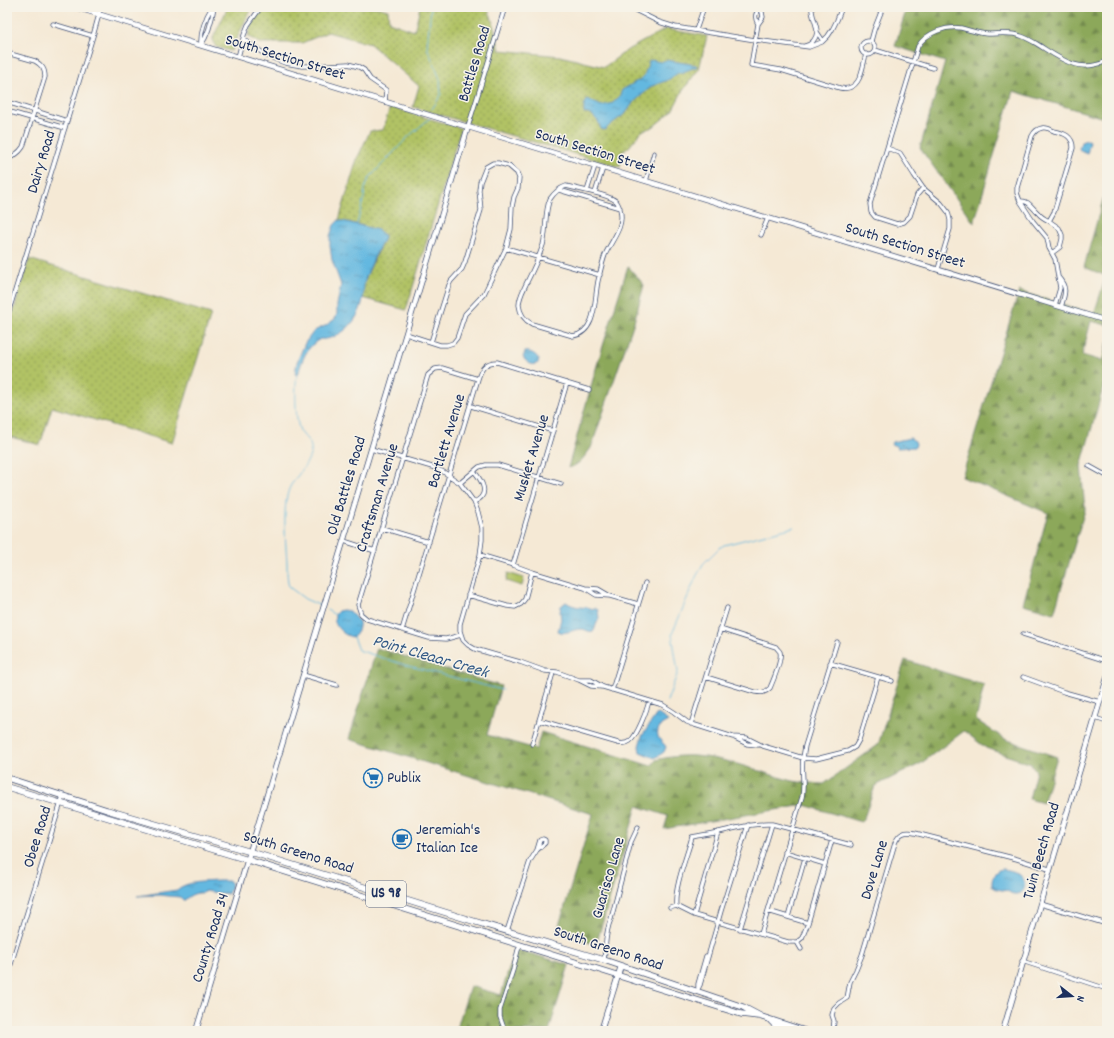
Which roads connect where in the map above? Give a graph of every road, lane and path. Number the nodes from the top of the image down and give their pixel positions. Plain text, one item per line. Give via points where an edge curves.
1 (75, 7) edge
2 (100, 7) edge
3 (213, 7) edge
4 (260, 7) edge
5 (506, 7) edge
6 (629, 7) edge
7 (704, 7) edge
8 (812, 7) edge
9 (842, 7) edge
10 (883, 7) edge
11 (761, 8) edge
12 (99, 14) junction
13 (53, 24) dead end
14 (758, 24) junction
15 (696, 30) junction
16 (817, 32) junction
17 (93, 36) junction
18 (244, 40) junction
19 (755, 40) junction
20 (823, 41) junction
21 (871, 42) junction
22 (200, 45) junction
23 (803, 47) junction
24 (875, 50) junction
25 (7, 53) edge
26 (866, 54) junction
27 (238, 57) junction
28 (913, 61) junction
29 (1107, 61) edge
30 (933, 68) dead end
31 (7, 102) edge
32 (385, 102) junction
33 (7, 111) edge
34 (34, 111) junction
35 (32, 118) junction
36 (67, 121) junction
37 (468, 127) junction
38 (65, 128) junction
39 (888, 148) junction
40 (654, 153) dead end
41 (7, 159) edge
42 (595, 166) junction
43 (603, 168) junction
44 (646, 181) junction
45 (923, 188) junction
46 (559, 190) junction
47 (587, 191) junction
48 (594, 193) junction
49 (591, 199) junction
50 (1020, 201) junction
51 (620, 208) junction
52 (768, 218) junction
53 (1049, 221) junction
54 (761, 235) dead end
55 (506, 248) junction
56 (1052, 253) junction
57 (538, 257) junction
58 (938, 269) junction
59 (600, 275) junction
60 (1058, 277) junction
61 (1055, 305) junction
62 (1061, 307) junction
63 (7, 317) edge
64 (1107, 321) edge
65 (406, 334) junction
66 (431, 342) junction
67 (478, 379) junction
68 (567, 383) junction
69 (589, 390) dead end
70 (471, 406) junction
71 (553, 430) junction
72 (371, 449) junction
73 (403, 458) junction
74 (1089, 466) dead end
75 (474, 471) junction
76 (449, 476) junction
77 (1107, 476) edge
78 (539, 478) junction
79 (460, 483) junction
80 (561, 484) dead end
81 (474, 502) junction
82 (382, 528) junction
83 (344, 541) junction
84 (429, 542) junction
85 (375, 551) junction
86 (480, 555) junction
87 (513, 565) junction
88 (532, 572) junction
89 (645, 583) dead end
90 (468, 594) junction
91 (638, 604) junction
92 (727, 608) dead end
93 (402, 630) junction
94 (720, 630) junction
95 (1023, 634) dead end
96 (461, 635) junction
97 (836, 642) dead end
98 (1107, 661) edge
99 (830, 663) junction
100 (553, 673) junction
101 (303, 675) junction
102 (706, 676) junction
103 (878, 677) junction
104 (1023, 678) dead end
105 (1107, 678) edge
106 (892, 681) dead end
107 (337, 685) dead end
108 (612, 690) junction
109 (649, 701) junction
110 (1100, 702) junction
111 (1095, 718) junction
112 (539, 720) junction
113 (1107, 722) edge
114 (691, 724) junction
115 (532, 744) dead end
116 (803, 758) junction
117 (7, 778) edge
118 (7, 787) edge
119 (64, 796) junction
120 (61, 803) junction
121 (772, 824) junction
122 (748, 825) junction
123 (638, 827) dead end
124 (792, 828) junction
125 (718, 832) junction
126 (832, 840) junction
127 (851, 845) dead end
128 (537, 850) dead end
129 (251, 852) junction
130 (785, 852) junction
131 (805, 858) junction
132 (248, 860) junction
133 (825, 864) junction
134 (1050, 869) junction
135 (1040, 904) junction
136 (422, 905) junction
137 (676, 906) junction
138 (670, 908) dead end
139 (768, 912) junction
140 (420, 914) junction
141 (694, 915) junction
142 (788, 917) junction
143 (718, 922) junction
144 (808, 923) junction
145 (1107, 924) edge
146 (740, 928) junction
147 (507, 931) junction
148 (761, 934) junction
149 (797, 942) junction
150 (521, 945) junction
151 (802, 949) dead end
152 (604, 960) junction
153 (1022, 961) junction
154 (621, 966) junction
155 (618, 975) junction
156 (7, 977) edge
157 (1107, 989) edge
158 (697, 991) junction
159 (762, 1017) junction
160 (769, 1019) junction
161 (795, 1030) edge
162 (196, 1031) edge
163 (505, 1031) edge
164 (601, 1031) edge
165 (781, 1031) edge
166 (805, 1031) edge
167 (833, 1031) edge
168 (1002, 1031) edge

1 - 12 street, South Section Street
2 - 12 street, Dairy Road
3 - 22 street via 205,39
4 - 18 street via 248,25
5 - 37 street, Battles Road
6 - 15 street via 659,22
7 - 15 street
8 - 16 street
9 - 20 street via 832,30
10 - 21 street
11 - 14 street via 763,17
11 - 14 street via 755,16
12 - 17 street, Dairy Road
12 - 22 street, South Section Street
13 - 17 street
14 - 19 street
15 - 19 street
16 - 20 street
16 - 23 street via 813,41
17 - 36 street, Dairy Road
18 - 27 street
18 - 32 street via 267,56 285,63 302,66 348,64 360,67 370,79 386,90
19 - 23 street
19 - 26 street via 751,65 781,70 843,89 851,88 857,83
20 - 23 street
21 - 24 street
21 - 26 street via 866,41 862,46
22 - 27 street, South Section Street
24 - 26 street via 871,54
24 - 28 street
25 - 34 street via 43,66 45,77
27 - 32 street, South Section Street
28 - 29 street via 924,38 943,29 961,28 987,34 1021,35 1070,64 1094,66
28 - 30 street
28 - 39 street
31 - 34 street
32 - 37 street, South Section Street
33 - 35 street
34 - 35 street
34 - 36 street
35 - 38 street
35 - 41 street via 23,147 19,153
36 - 38 street, Dairy Road
37 - 42 street, South Section Street
37 - 65 street, Old Battles Road
38 - 63 street, Dairy Road
39 - 45 street via 900,153
39 - 45 street via 870,204 875,217 897,224 908,220 917,195
40 - 44 street
42 - 43 street, South Section Street
42 - 47 street
43 - 44 street, South Section Street
43 - 48 street
44 - 52 street, South Section Street
45 - 58 street via 945,207 950,220 950,232
46 - 47 street via 566,186
46 - 49 street
46 - 57 street via 549,203 545,234
47 - 48 street
48 - 49 street
48 - 51 street via 615,201
49 - 51 street
50 - 53 street via 1030,204
50 - 53 street via 1018,183 1034,133 1045,128 1067,135 1072,141 1073,148
50 - 56 street via 1047,238
51 - 59 street via 620,226 605,255
52 - 54 street
52 - 58 street, South Section Street
53 - 56 street via 1059,228 1062,235 1060,247
55 - 57 street
55 - 66 street via 484,294 465,314 456,340 447,345
55 - 66 street via 519,178 509,166 493,163 486,167 482,174 479,186 481,210 462,269 449,285
56 - 60 street
57 - 59 street
57 - 59 street via 520,298 520,309 526,321 555,331 576,335 589,324 593,317
58 - 61 street, South Section Street
60 - 61 street via 1060,288
60 - 62 street via 1064,283 1065,289
61 - 62 street, South Section Street
62 - 64 street, South Section Street
65 - 66 street
65 - 72 street, Old Battles Road
67 - 68 street, Bartlett Avenue via 486,365 496,362
67 - 70 street, Bartlett Avenue
67 - 73 street, Craftsman Avenue via 442,368 435,369 428,375
68 - 69 street, Bartlett Avenue
68 - 71 street, Musket Avenue
70 - 71 street
70 - 76 street, Bartlett Avenue
71 - 78 street, Musket Avenue
72 - 73 street
72 - 83 street, Old Battles Road
73 - 76 street via 432,467
73 - 82 street, Craftsman Avenue
74 - 77 street
75 - 78 street via 486,465 498,465
75 - 79 street
75 - 81 street via 481,480 484,490 481,498
76 - 79 street
76 - 84 street, Bartlett Avenue
78 - 80 street
78 - 87 street, Musket Avenue
79 - 81 street
81 - 86 street via 482,528
82 - 84 street
82 - 85 street, Craftsman Avenue
83 - 85 street
83 - 101 street, Old Battles Road
84 - 93 street, Bartlett Avenue
85 - 93 street, Craftsman Avenue via 358,603 359,610 367,619
86 - 87 street
86 - 90 street
87 - 88 street
88 - 90 street via 525,600 515,607
88 - 91 street via 585,588 596,594
89 - 91 street
90 - 96 street via 460,624
91 - 108 street
92 - 94 street
93 - 96 street, Craftsman Avenue via 424,637 446,639
94 - 102 street
94 - 102 street via 776,647 780,655 778,664 770,688 763,693
95 - 98 street
96 - 100 street via 468,645 475,649
97 - 99 street
99 - 103 street
99 - 116 street
100 - 108 street via 557,672 590,686
100 - 112 street
101 - 107 street
101 - 129 street, Old Battles Road
102 - 114 street
103 - 106 street
103 - 116 street via 855,747 821,759
104 - 110 street
105 - 110 street, Twin Beech Road
108 - 109 street
109 - 112 street via 636,733 626,744 618,744
109 - 114 street via 663,705
110 - 111 street, Twin Beech Road
111 - 113 street
111 - 134 street, Twin Beech Road
112 - 115 street
114 - 116 street via 747,744
116 - 124 street via 803,791
117 - 119 main road, South Greeno Road / US 98
118 - 120 main road, South Greeno Road / US 98
119 - 120 street, Obee Road
119 - 129 main road, South Greeno Road / US 98
120 - 132 main road, South Greeno Road / US 98
120 - 156 street, Obee Road
121 - 122 street
121 - 124 street
121 - 146 street
122 - 125 street
122 - 143 street
123 - 152 street, Guarisco Lane via 631,842 609,925
124 - 126 street
124 - 130 street
125 - 137 street via 692,837 677,890
125 - 141 street
126 - 127 street
126 - 133 street
128 - 147 street via 530,861
129 - 132 street, County Road 34
129 - 136 main road, South Greeno Road / US 98
130 - 131 street
130 - 139 street
131 - 133 street
131 - 142 street
132 - 140 main road, South Greeno Road / US 98
132 - 162 street, County Road 34
133 - 144 street
134 - 135 street, Twin Beech Road
134 - 167 street, Dove Lane via 915,833 901,834 895,843 862,955 849,985 849,995 834,1008
135 - 145 street
135 - 153 street, Twin Beech Road
136 - 140 street
136 - 147 main road, South Greeno Road / US 98
137 - 138 street
137 - 141 street
139 - 142 street
139 - 148 street
140 - 150 main road, South Greeno Road / US 98
141 - 143 street
142 - 144 street
143 - 146 street
143 - 158 street
144 - 149 street via 802,938
146 - 148 street
147 - 152 main road, South Greeno Road / US 98
148 - 149 street
149 - 151 street
150 - 155 main road, South Greeno Road / US 98
150 - 163 street via 500,1010
152 - 154 main road, South Greeno Road / US 98
153 - 157 street
153 - 168 street, Twin Beech Road
154 - 155 street
154 - 158 main road, South Greeno Road / US 98
155 - 159 main road, South Greeno Road / US 98 via 741,1014
155 - 164 street
158 - 159 main road, South Greeno Road / US 98 via 743,1007
159 - 160 main road, South Greeno Road / US 98
160 - 161 main road, South Greeno Road / US 98
160 - 165 main road
161 - 166 main road, South Greeno Road / US 98

